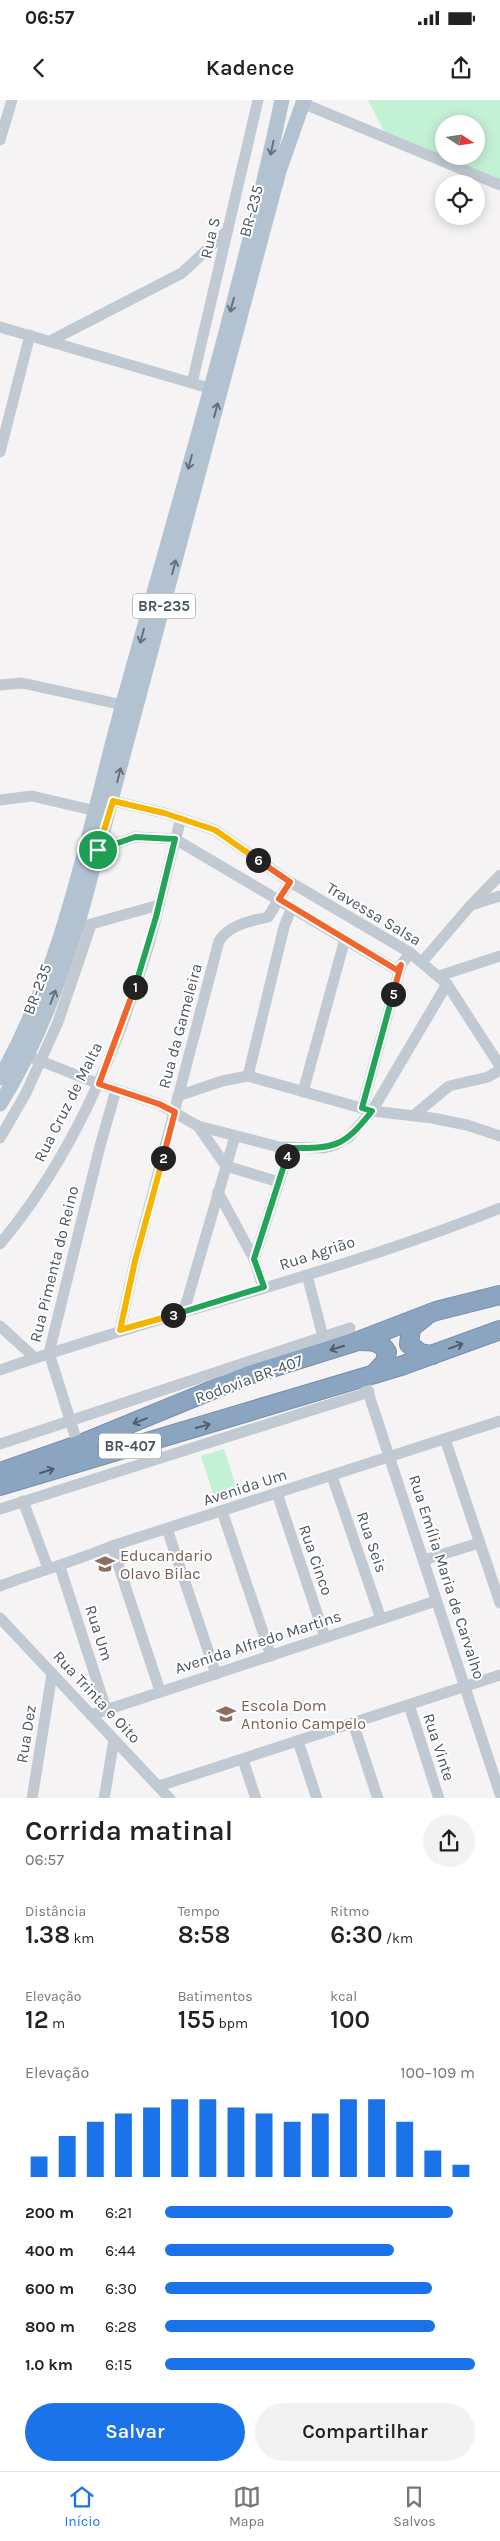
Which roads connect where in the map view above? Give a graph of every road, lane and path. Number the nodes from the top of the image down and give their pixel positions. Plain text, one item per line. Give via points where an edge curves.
1 (12, 100) edge
2 (258, 100) edge
3 (282, 100) edge
4 (303, 102) edge
5 (0, 140) edge
6 (500, 186) edge
7 (228, 230) junction
8 (0, 327) edge
9 (30, 335) junction
10 (52, 340) junction
11 (192, 383) junction
12 (209, 388) junction
13 (0, 452) edge
14 (0, 685) edge
15 (123, 706) junction
16 (0, 800) edge
17 (113, 801) junction
18 (96, 811) junction
19 (181, 819) junction
20 (175, 839) junction
21 (98, 850) junction
22 (500, 875) edge
23 (290, 882) junction
24 (500, 896) edge
25 (279, 899) junction
26 (159, 905) junction
27 (470, 906) junction
28 (292, 907) junction
29 (84, 926) junction
30 (345, 939) junction
31 (410, 953) junction
32 (500, 956) edge
33 (422, 962) junction
34 (399, 967) junction
35 (443, 980) junction
36 (34, 1028) junction
37 (33, 1058) junction
38 (500, 1066) edge
39 (500, 1070) edge
40 (248, 1076) junction
41 (0, 1078) edge
42 (99, 1084) junction
43 (116, 1090) junction
44 (303, 1092) junction
45 (178, 1096) junction
46 (0, 1104) edge
47 (367, 1110) junction
48 (175, 1112) junction
49 (413, 1116) junction
50 (198, 1126) junction
51 (235, 1136) junction
52 (500, 1136) edge
53 (0, 1138) edge
54 (290, 1148) junction
55 (226, 1166) junction
56 (279, 1182) junction
57 (218, 1192) junction
58 (500, 1208) edge
59 (0, 1244) edge
60 (254, 1259) junction
61 (307, 1275) junction
62 (264, 1287) junction
63 (500, 1295) edge
64 (436, 1310) junction
65 (184, 1311) junction
66 (0, 1326) edge
67 (120, 1330) junction
68 (500, 1330) edge
69 (354, 1335) junction
70 (323, 1336) junction
71 (49, 1353) junction
72 (432, 1355) junction
73 (35, 1358) junction
74 (0, 1370) edge
75 (370, 1384) junction
76 (500, 1421) edge
77 (70, 1422) junction
78 (445, 1439) junction
79 (0, 1444) edge
80 (78, 1445) junction
81 (390, 1457) junction
82 (0, 1472) edge
83 (332, 1476) junction
84 (0, 1486) edge
85 (277, 1493) junction
86 (23, 1501) junction
87 (0, 1509) edge
88 (222, 1511) junction
89 (167, 1529) junction
90 (479, 1543) junction
91 (112, 1546) junction
92 (424, 1560) junction
93 (60, 1566) junction
94 (48, 1568) junction
95 (496, 1581) edge
96 (0, 1586) edge
97 (436, 1601) junction
98 (500, 1603) edge
99 (0, 1618) edge
100 (381, 1619) junction
101 (325, 1637) junction
102 (271, 1656) junction
103 (52, 1674) junction
104 (216, 1674) junction
105 (500, 1675) edge
106 (466, 1686) junction
107 (160, 1692) junction
108 (409, 1705) junction
109 (106, 1709) junction
110 (91, 1715) junction
111 (353, 1723) junction
112 (114, 1740) junction
113 (298, 1741) junction
114 (243, 1760) junction
115 (159, 1786) junction
116 (500, 1794) edge
117 (32, 1798) edge
118 (104, 1798) edge
119 (170, 1798) edge
120 (256, 1798) edge
121 (317, 1798) edge
122 (378, 1798) edge
123 (439, 1798) edge

1 - 5 street
2 - 7 street, Rua S
3 -> 12 main road, BR-235 / BR-235
4 - 6 street
17 -> 4 main road, BR-235 / BR-235 via 279,171
7 - 10 street via 182,273
7 - 11 street, Rua S
8 - 9 street
9 - 10 street
9 - 13 street
10 - 11 street
11 - 12 street
12 -> 15 main road, BR-235 / BR-235
14 - 15 street via 22,683
15 - 18 main road, BR-235 / BR-235
16 - 18 street via 32,796
17 - 19 street
17 - 21 main road, BR-235 / BR-235
18 - 36 main road, BR-235 / BR-235
19 - 20 street, Rua Cruz de Malta
19 - 23 street via 215,830
20 - 21 street via 135,837
20 - 25 street
20 - 26 street, Rua Cruz de Malta
21 - 29 main road, BR-235 / BR-235
22 - 27 street
23 - 25 street, Rua da Gameleira
23 - 31 street, Travessa Salsa
24 - 27 street
25 - 28 street
25 - 45 street, Rua da Gameleira via 268,917 237,926 224,933 219,941
26 - 29 street
26 - 42 street, Rua Cruz de Malta via 129,1005
27 - 33 street
28 - 30 street
28 - 40 street via 284,927
36 -> 29 main road, BR-235 / BR-235
29 - 37 street via 58,1022
30 - 34 street
30 - 44 street
31 - 33 street, Travessa Salsa
31 - 34 street
32 - 35 street
33 - 35 street, Travessa Salsa
34 - 47 street
35 - 38 street, Travessa Salsa
35 - 47 street
36 - 37 main road, BR-235 / BR-235
36 - 41 main road, BR-235 / BR-235
37 - 42 street
37 - 46 main road, BR-235 / BR-235
37 - 53 street via 26,1093
39 - 49 street via 449,1086
40 - 44 street
40 - 45 street
42 - 43 street
42 - 59 street, Rua Cruz de Malta via 59,1161
43 - 48 street
43 - 71 street, Rua Pimenta do Reino
44 - 47 street
45 - 48 street, Rua da Gameleira
47 - 49 street
47 - 54 street via 358,1129 335,1146
48 - 50 street
48 - 67 street, Rua da Gameleira
49 - 52 street via 467,1125
50 - 51 street
50 - 55 street
51 - 54 street
51 - 55 street
54 - 56 street
55 - 56 street
55 - 57 street
56 - 60 street
57 - 60 street
57 - 65 street
58 - 61 street, Rua Agrião
60 - 62 street
61 - 62 street, Rua Agrião
61 - 70 street
62 - 65 street, Rua Agrião
63 - 64 highway, Rodovia BR-407 / BR-407
64 - 69 highway, Rodovia BR-407 / BR-407
64 - 72 highway via 415,1324 408,1338 412,1348
65 - 67 street, Rua Agrião
66 - 73 street
67 - 71 street, Rua Agrião
72 -> 68 highway, Rodovia BR-407 / BR-407
69 - 70 street
69 - 75 highway via 383,1345 387,1352 385,1362
69 -> 80 highway, Rodovia BR-407 / BR-407
70 - 77 street
71 - 73 street, Rua Agrião
71 - 77 street, Rua Pimenta do Reino
72 - 75 highway, Rodovia BR-407 / BR-407
73 - 74 street, Rua Agrião
75 - 81 street, Rua Emília Maria de Carvalho
84 -> 75 highway, Rodovia BR-407 / BR-407
75 - 86 street
76 - 78 street, Avenida Um
77 - 79 street
77 - 80 street, Rua Pimenta do Reino
78 - 81 street, Avenida Um
78 - 90 street
80 - 82 highway, Rodovia BR-407 / BR-407
81 - 83 street, Avenida Um
81 - 92 street, Rua Emília Maria de Carvalho
83 - 85 street, Avenida Um
83 - 100 street, Rua Seis
85 - 88 street, Avenida Um
85 - 101 street, Rua Cinco
86 - 87 street
86 - 94 street
88 - 89 street, Avenida Um
88 - 102 street
89 - 91 street, Avenida Um
89 - 104 street
90 - 92 street
90 - 95 street
91 - 93 street, Avenida Um
91 - 107 street
92 - 97 street, Rua Emília Maria de Carvalho
93 - 94 street, Avenida Um
93 - 109 street, Rua Um
94 - 96 street, Avenida Um
95 - 98 street
97 - 100 street, Avenida Alfredo Martins
97 - 106 street, Rua Emília Maria de Carvalho
99 - 103 street, Rua Trinta e Oito
100 - 101 street, Avenida Alfredo Martins
101 - 102 street, Avenida Alfredo Martins
102 - 104 street, Avenida Alfredo Martins
103 - 110 street, Rua Trinta e Oito
103 - 117 street, Rua Dez
104 - 107 street, Avenida Alfredo Martins
105 - 106 street
106 - 108 street
106 - 116 street, Rua Emília Maria de Carvalho
107 - 109 street, Avenida Alfredo Martins
108 - 111 street
108 - 123 street, Rua Vinte
109 - 110 street, Avenida Alfredo Martins
110 - 112 street, Rua Trinta e Oito
111 - 113 street
111 - 122 street
112 - 115 street, Rua Trinta e Oito
112 - 118 street
113 - 114 street
113 - 121 street
114 - 115 street
114 - 120 street
115 - 119 street, Rua Trinta e Oito

